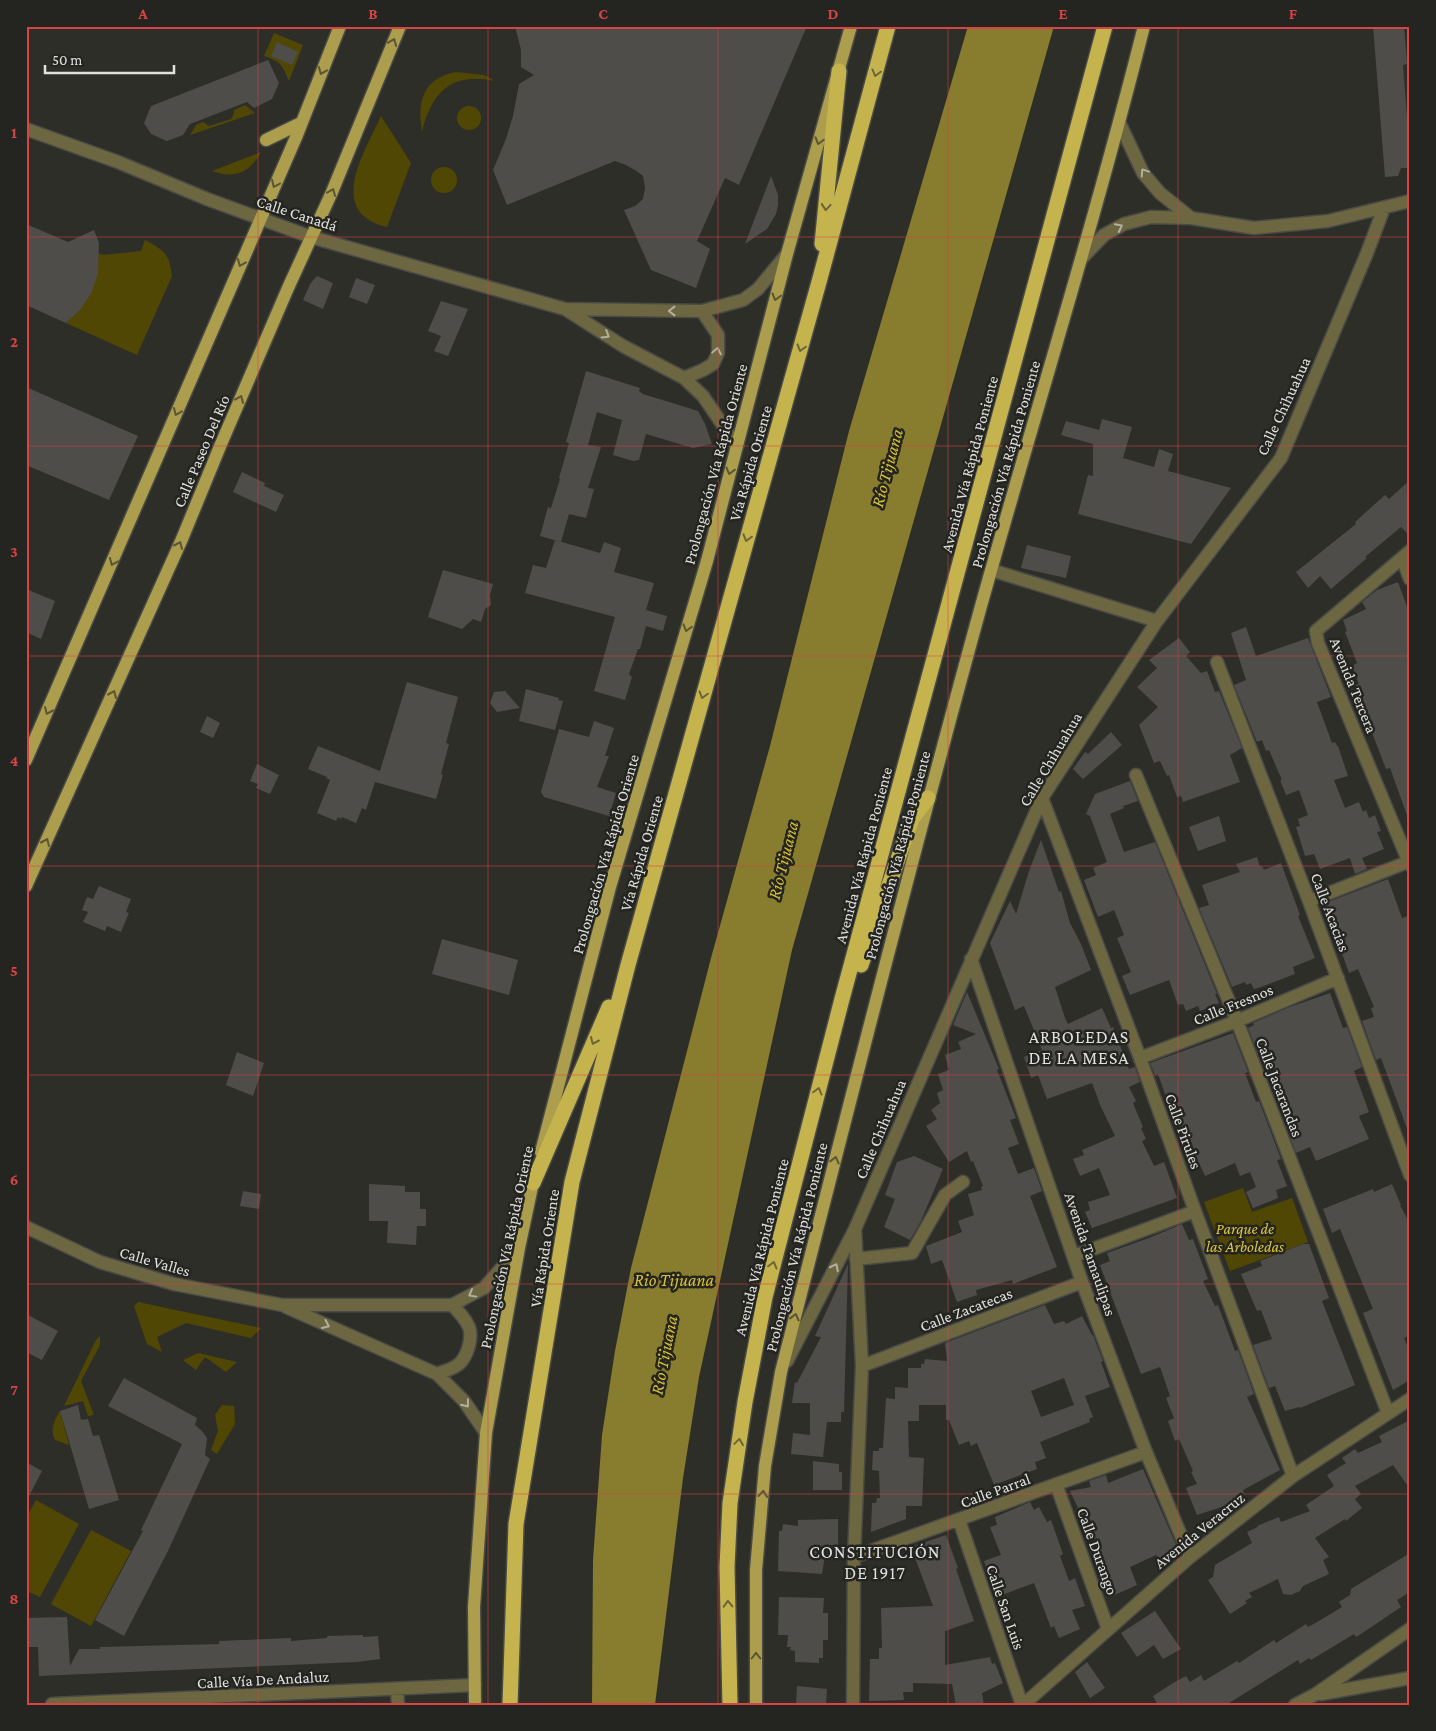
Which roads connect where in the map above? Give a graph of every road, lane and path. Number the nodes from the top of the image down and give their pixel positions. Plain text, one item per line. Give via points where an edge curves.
1 (340, 26) edge
2 (400, 26) edge
3 (851, 26) edge
4 (888, 26) edge
5 (1106, 26) edge
6 (1144, 26) edge
7 (839, 71) junction
8 (302, 123) junction
9 (1120, 124) junction
10 (26, 129) edge
11 (266, 140) dead end
12 (1410, 201) edge
13 (1384, 208) junction
14 (260, 218) junction
15 (1191, 218) junction
16 (311, 237) junction
17 (787, 254) junction
18 (1082, 258) junction
19 (819, 282) junction
20 (564, 309) junction
21 (702, 311) junction
22 (684, 378) junction
23 (737, 446) junction
24 (1406, 555) edge
25 (991, 570) junction
26 (1410, 580) edge
27 (1157, 621) junction
28 (1217, 662) dead end
29 (26, 760) edge
30 (1136, 775) dead end
31 (928, 798) junction
32 (1042, 798) junction
33 (1409, 862) edge
34 (26, 886) edge
35 (1309, 901) junction
36 (971, 959) junction
37 (628, 965) junction
38 (1338, 978) junction
39 (842, 999) junction
40 (1237, 1021) junction
41 (1140, 1058) junction
42 (1410, 1175) edge
43 (963, 1182) dead end
44 (533, 1183) junction
45 (1195, 1211) junction
46 (26, 1227) edge
47 (855, 1229) junction
48 (520, 1248) junction
49 (1074, 1256) junction
50 (856, 1259) junction
51 (1082, 1282) junction
52 (282, 1305) junction
53 (452, 1305) junction
54 (862, 1366) junction
55 (781, 1372) junction
56 (437, 1374) junction
57 (1410, 1399) edge
58 (1388, 1413) junction
59 (486, 1433) junction
60 (1146, 1452) junction
61 (1293, 1476) junction
62 (1056, 1484) junction
63 (959, 1520) junction
64 (854, 1557) junction
65 (1190, 1557) junction
66 (1108, 1629) junction
67 (1410, 1629) edge
68 (1410, 1678) edge
69 (475, 1684) junction
70 (397, 1689) junction
71 (1316, 1694) junction
72 (289, 1699) edge
73 (191, 1701) edge
74 (52, 1704) edge
75 (68, 1704) edge
76 (398, 1705) edge
77 (476, 1705) edge
78 (510, 1705) edge
79 (730, 1705) edge
80 (756, 1705) edge
81 (853, 1705) edge
82 (1023, 1705) edge
83 (1295, 1705) edge

1 -> 8 main road
16 -> 2 main road, Calle Paseo Del Río
3 - 7 main road, Prolongación Vía Rápida Oriente
4 -> 19 highway, Vía Rápida Oriente
5 - 39 highway, Avenida Vía Rápida Poniente
6 - 9 main road, Prolongación Vía Rápida Poniente
7 -> 17 main road, Prolongación Vía Rápida Oriente
7 -> 19 highway
8 - 11 main road
8 -> 14 main road
15 -> 9 street via 1160,193 1143,173
9 - 18 main road, Prolongación Vía Rápida Poniente
10 - 14 street, Calle Canadá
12 - 13 street
13 - 15 street via 1328,222 1254,228
13 - 27 street, Calle Chihuahua via 1280,458
14 - 16 street, Calle Canadá
14 -> 29 main road
18 -> 15 street via 1104,235 1124,224 1152,217
16 - 20 street, Calle Canadá
34 -> 16 main road, Calle Paseo Del Río via 182,539
17 - 21 street, Calle Canadá via 758,289 743,300
17 -> 23 main road, Prolongación Vía Rápida Oriente
18 - 25 main road, Prolongación Vía Rápida Poniente
19 -> 37 highway, Vía Rápida Oriente
21 -> 20 street, Calle Canadá
20 -> 22 street, Calle Canadá via 623,346
22 -> 21 street via 713,364 718,353 718,335
22 - 23 street, Calle Canadá via 703,396
23 -> 44 main road, Prolongación Vía Rápida Oriente via 610,887
24 - 26 street
24 - 33 street, Avenida Tercera via 1316,631 1318,643
25 - 27 street
25 - 31 main road, Prolongación Vía Rápida Poniente
27 - 32 street, Calle Chihuahua
28 - 35 street, Calle Acacias
30 - 40 street, Calle Jacarandas
31 - 39 highway via 912,819 854,985
55 -> 31 main road, Prolongación Vía Rápida Poniente
32 - 36 street, Calle Chihuahua
32 - 41 street, Calle Pirules
33 - 35 street
35 - 38 street, Calle Acacias
36 - 47 street, Calle Chihuahua
36 - 49 street, Avenida Tamaulipas
37 -> 44 highway
37 - 78 highway, Vía Rápida Oriente via 572,1182 516,1524
38 - 40 street, Calle Fresnos
38 - 42 street, Calle Acacias
79 -> 39 highway, Avenida Vía Rápida Poniente via 727,1567 730,1512 745,1402 765,1297
40 - 41 street, Calle Fresnos
40 - 58 street, Calle Jacarandas
41 - 45 street, Calle Pirules
43 - 50 street via 945,1195 912,1253
44 - 48 main road, Prolongación Vía Rápida Oriente
45 - 49 street
45 - 61 street, Calle Pirules
46 - 52 street, Calle Valles via 100,1262 165,1282
47 - 50 street, Calle Chihuahua
55 -> 47 street
48 -> 53 street, Calle Valles via 484,1288
48 - 59 main road, Prolongación Vía Rápida Oriente
49 - 51 street, Avenida Tamaulipas
50 - 54 street, Calle Chihuahua
51 - 54 street, Calle Zacatecas
51 - 60 street, Avenida Tamaulipas
52 - 53 street, Calle Valles
52 -> 56 street, Calle Valles
53 - 56 street via 470,1329 468,1348 460,1363
54 - 64 street, Calle Chihuahua
80 -> 55 main road, Prolongación Vía Rápida Poniente via 756,1570 765,1466
56 -> 59 street, Calle Valles via 464,1401
57 - 58 street, Avenida Veracruz
58 - 61 street, Avenida Veracruz
59 - 69 main road, Prolongación Vía Rápida Oriente via 474,1608
60 - 62 street, Calle Parral
60 - 65 street, Avenida Tamaulipas
61 - 65 street, Avenida Veracruz
62 - 63 street, Calle Parral
62 - 66 street, Calle Durango
63 - 64 street, Calle Parral
63 - 82 street, Calle San Luis
64 - 81 street, Calle Chihuahua
65 - 66 street, Avenida Veracruz
66 - 82 street, Avenida Veracruz
67 - 71 street
68 - 71 street
69 - 70 street, Calle Vía De Andaluz
69 - 77 main road, Prolongación Vía Rápida Oriente
70 - 72 street, Calle Vía De Andaluz
70 - 76 street
71 - 83 street
72 - 73 street, Calle Vía De Andaluz
73 - 75 street, Calle Vía De Andaluz
74 - 75 street, Calle Vía De Andaluz

